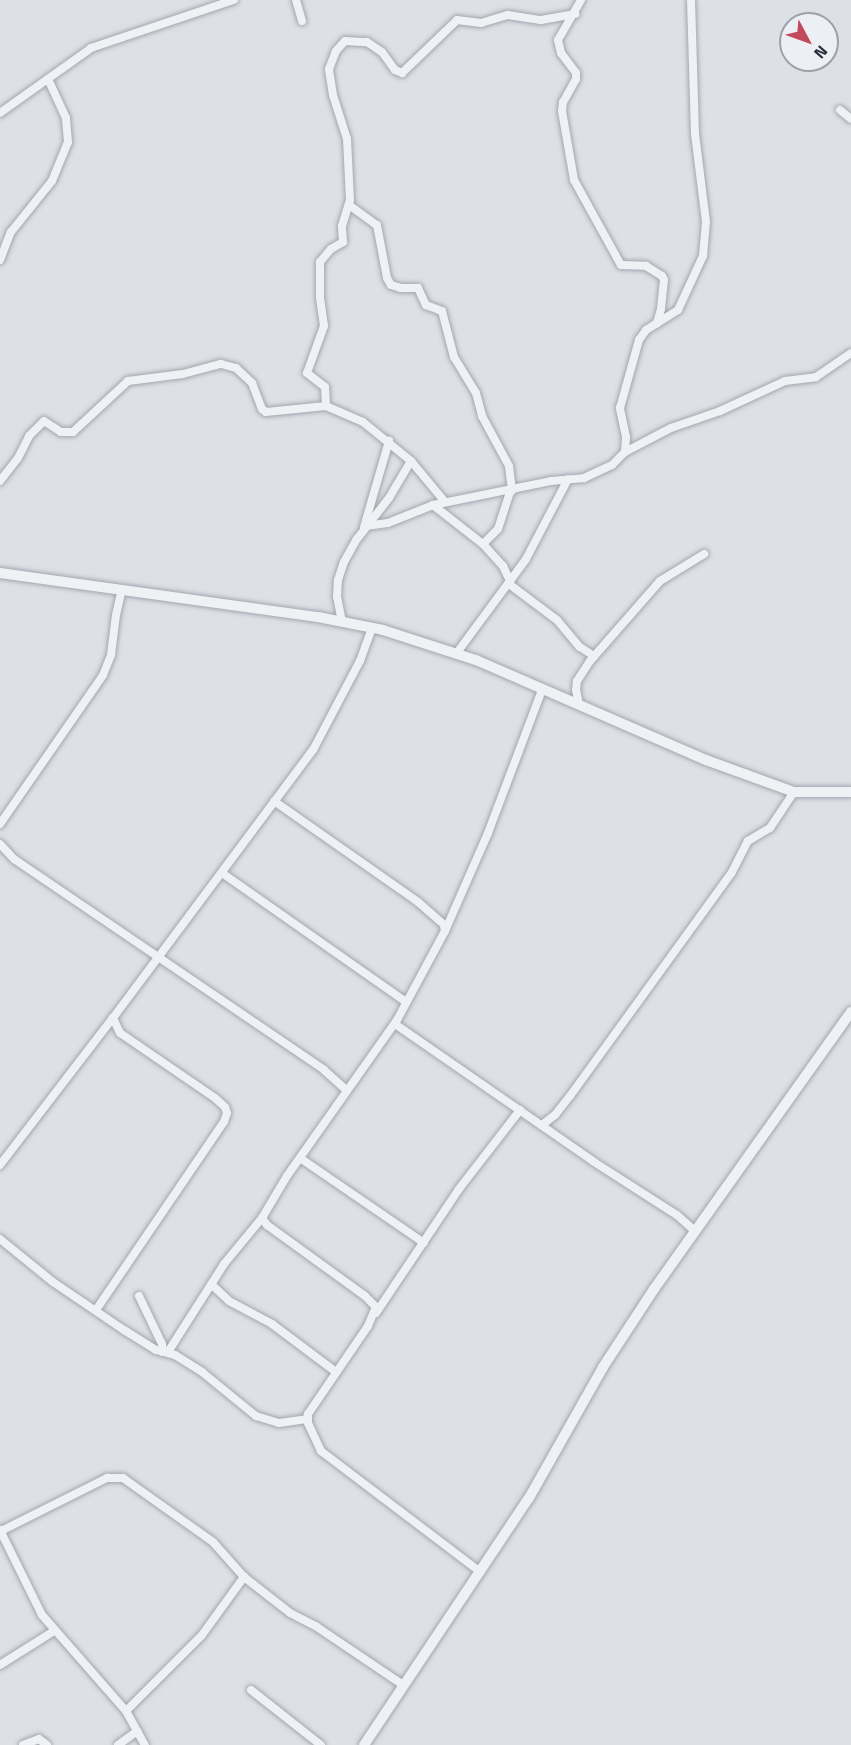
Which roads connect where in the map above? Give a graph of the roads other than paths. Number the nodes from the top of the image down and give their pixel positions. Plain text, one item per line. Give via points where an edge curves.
1 (234, 0) edge
2 (296, 0) edge
3 (581, 0) edge
4 (691, 0) edge
5 (575, 14) junction
6 (302, 21) dead end
7 (48, 79) junction
8 (840, 110) dead end
9 (0, 113) edge
10 (851, 120) edge
11 (349, 205) junction
12 (0, 260) edge
13 (657, 323) junction
14 (850, 358) edge
15 (326, 406) junction
16 (389, 441) junction
17 (625, 452) junction
18 (411, 461) junction
19 (568, 479) junction
20 (0, 481) edge
21 (511, 491) junction
22 (445, 502) junction
23 (433, 505) junction
24 (365, 528) junction
25 (483, 544) junction
26 (704, 554) dead end
27 (0, 573) edge
28 (510, 583) junction
29 (122, 590) junction
30 (342, 622) junction
31 (372, 628) junction
32 (456, 654) junction
33 (594, 656) junction
34 (542, 690) junction
35 (579, 705) junction
36 (794, 792) junction
37 (851, 792) edge
38 (274, 801) junction
39 (0, 824) edge
40 (0, 844) edge
41 (222, 873) junction
42 (445, 931) junction
43 (159, 957) junction
44 (405, 1001) junction
45 (851, 1012) edge
46 (113, 1018) junction
47 (395, 1024) junction
48 (346, 1090) junction
49 (520, 1110) junction
50 (542, 1125) junction
51 (300, 1158) junction
52 (0, 1165) edge
53 (262, 1218) junction
54 (695, 1231) junction
55 (0, 1239) edge
56 (424, 1243) junction
57 (212, 1285) junction
58 (139, 1296) dead end
59 (96, 1310) junction
60 (375, 1314) junction
61 (165, 1352) junction
62 (336, 1372) junction
63 (307, 1419) junction
64 (0, 1530) edge
65 (479, 1571) junction
66 (244, 1577) junction
67 (54, 1630) junction
68 (0, 1665) edge
69 (403, 1685) junction
70 (251, 1690) dead end
71 (126, 1711) junction
72 (137, 1731) junction
73 (23, 1745) edge
74 (47, 1745) edge
75 (118, 1745) edge
76 (145, 1745) edge
77 (321, 1745) edge
78 (364, 1745) edge

1 - 7 street via 97,45
2 - 6 street
3 - 5 street
4 - 13 street via 695,134 706,222 703,256 678,310
5 - 11 street via 541,20 508,15 481,23 457,20 402,73 367,42 349,40 341,44 329,69 347,139
5 - 13 street via 558,40 561,53 576,73 562,111 574,180 621,265 646,266 662,276 662,309
7 - 9 street
7 - 12 street via 66,118 68,142 52,181 11,232
8 - 10 street
11 - 15 street via 342,226 343,242 325,254 319,268 324,326 307,373 325,387
11 - 21 street via 377,225 391,285 418,288 426,305 442,311 453,357 476,393 482,416 509,466
13 - 17 street via 639,340 620,408
14 - 17 street via 816,377 785,381 671,428
15 - 16 street via 363,422
15 - 20 street via 266,412 252,383 236,368 221,364 183,374 134,379 73,432 61,432 44,421 29,436
16 - 18 street
16 - 24 street
17 - 19 street via 603,470 584,478
18 - 22 street
18 - 24 street
19 - 21 street
19 - 28 street
21 - 22 street
21 - 25 street via 498,529
22 - 23 street
23 - 24 street
23 - 25 street
24 - 30 street via 340,572
25 - 28 street via 503,567
26 - 33 street via 660,581
27 - 29 street
28 - 32 street
28 - 33 street
29 - 30 street
29 - 39 street via 111,656 103,675
30 - 31 street
31 - 32 street
31 - 38 street via 360,661 319,740
32 - 34 street
33 - 35 street via 577,681
34 - 35 street
34 - 42 street via 492,823
35 - 36 street via 706,760
36 - 37 street
36 - 50 street via 770,828 748,841 732,872 570,1096
38 - 41 street
38 - 42 street via 418,902 444,925
40 - 43 street via 14,859
41 - 43 street
41 - 44 street
42 - 44 street
43 - 46 street
43 - 48 street via 324,1070
44 - 47 street
45 - 54 street
46 - 52 street
46 - 59 street via 120,1033 215,1098 227,1113
47 - 48 street
47 - 49 street
48 - 51 street
49 - 50 street
49 - 56 street via 459,1189
50 - 54 street
51 - 53 street
51 - 56 street
53 - 57 street
53 - 60 street via 365,1296 376,1308
54 - 65 street via 603,1368 533,1490
55 - 59 street via 53,1282
56 - 60 street
57 - 61 street
57 - 62 street via 229,1301 272,1324
58 - 61 street
59 - 61 street via 139,1340
60 - 62 street
61 - 63 street via 202,1372 256,1416 279,1423
62 - 63 street
63 - 65 street via 326,1456
64 - 66 street via 116,1476 213,1542
64 - 67 street via 34,1603
65 - 69 street
66 - 69 street via 290,1613
66 - 71 street via 202,1635
67 - 68 street
67 - 71 street
69 - 78 street
70 - 77 street
71 - 72 street
72 - 75 street
72 - 76 street
73 - 74 street via 43,1739

